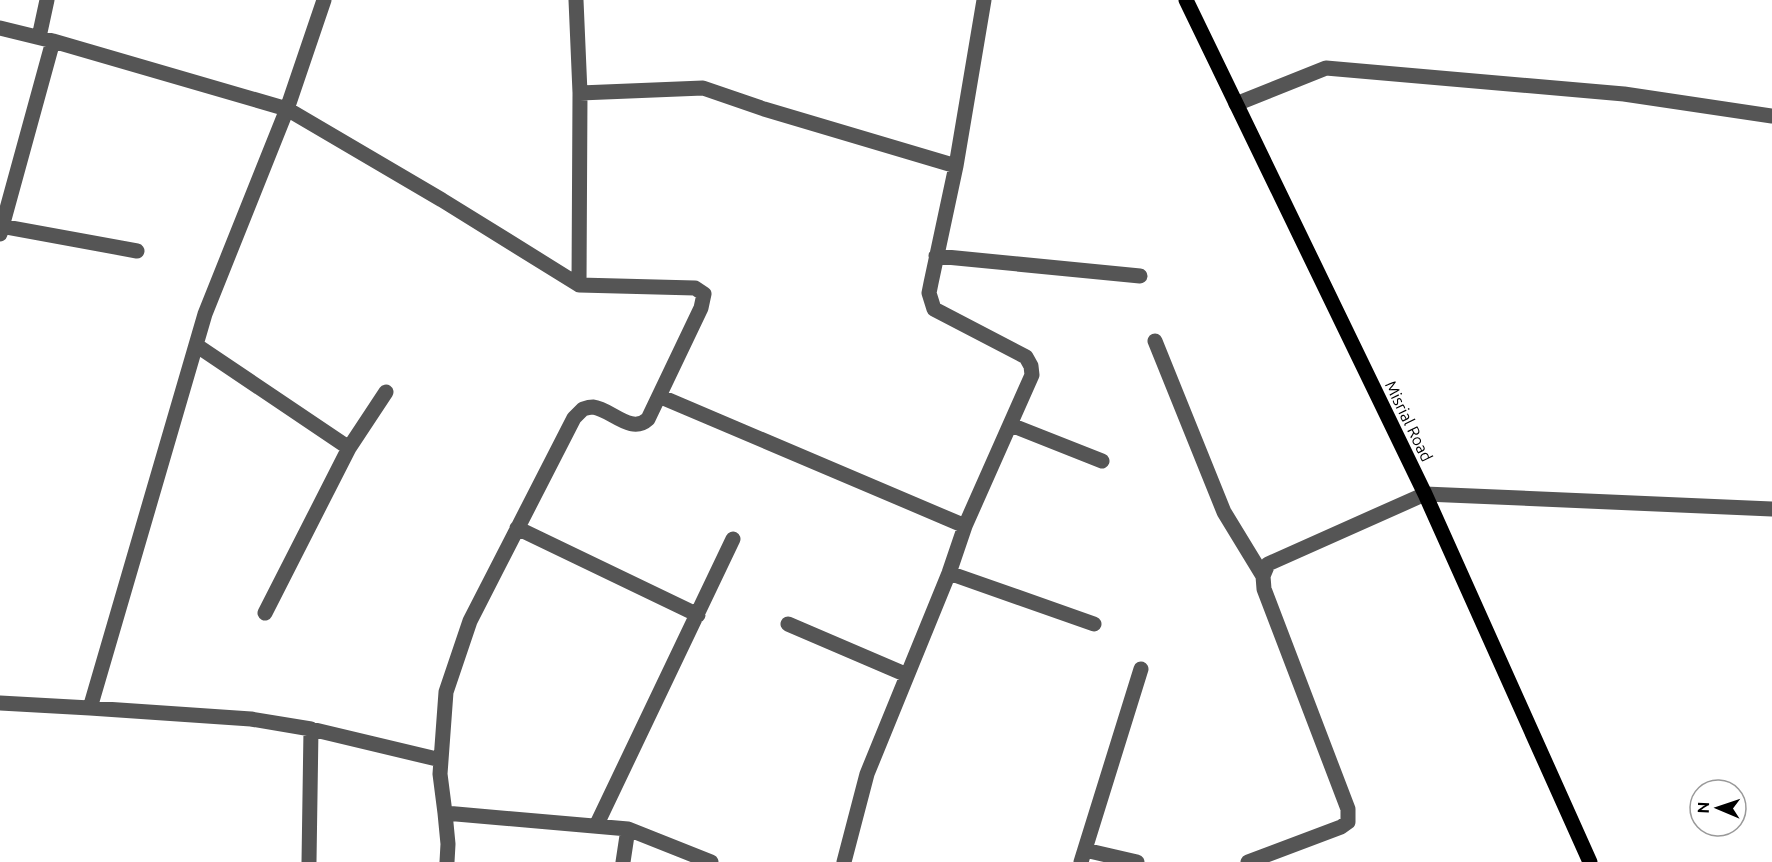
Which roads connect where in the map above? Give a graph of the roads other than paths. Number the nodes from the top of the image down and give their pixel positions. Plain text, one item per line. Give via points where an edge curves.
1 (47, 0) edge
2 (324, 0) edge
3 (576, 0) edge
4 (984, 0) edge
5 (1186, 0) edge
6 (0, 28) edge
7 (46, 39) junction
8 (580, 93) junction
9 (1236, 104) junction
10 (287, 109) junction
11 (1772, 116) edge
12 (956, 166) junction
13 (1, 228) edge
14 (137, 251) dead end
15 (936, 256) junction
16 (1140, 276) dead end
17 (579, 285) junction
18 (1155, 341) dead end
19 (195, 345) junction
20 (386, 392) dead end
21 (659, 396) junction
22 (1011, 425) junction
23 (349, 448) junction
24 (1102, 461) dead end
25 (1425, 494) junction
26 (1772, 509) edge
27 (966, 526) junction
28 (517, 528) junction
29 (733, 539) dead end
30 (949, 573) junction
31 (1263, 576) junction
32 (265, 613) dead end
33 (698, 615) junction
34 (788, 624) dead end
35 (1094, 624) dead end
36 (1141, 669) dead end
37 (907, 675) junction
38 (0, 703) edge
39 (90, 708) junction
40 (311, 729) junction
41 (441, 760) junction
42 (445, 813) junction
43 (596, 826) junction
44 (628, 829) junction
45 (1083, 856) edge
46 (309, 862) edge
47 (447, 862) edge
48 (623, 862) edge
49 (711, 862) edge
50 (844, 862) edge
51 (1137, 862) edge
52 (1248, 862) edge
53 (1590, 862) edge

1 - 7 street
2 - 10 street
3 - 8 street
4 - 12 street
5 - 9 main road, Misrial Road
6 - 7 street
7 - 10 street
7 - 13 street
8 - 12 street via 704,88
8 - 17 street
9 - 11 street via 1326,68 1624,94
9 - 25 main road, Misrial Road
10 - 17 street
10 - 19 street
12 - 15 street
13 - 14 street
15 - 16 street
15 - 22 street via 929,293 934,309 1026,357 1031,366 1028,388
17 - 21 street via 695,288 704,294
18 - 31 street via 1224,512
19 - 23 street
19 - 39 street
20 - 23 street
21 - 27 street
21 - 28 street via 648,420 638,424 624,422 594,407 583,408 574,418
22 - 24 street
22 - 27 street
23 - 32 street
25 - 26 street
25 - 31 street via 1268,564
25 - 53 main road, Misrial Road
27 - 30 street
28 - 33 street
28 - 41 street via 470,621 446,692
29 - 33 street
30 - 35 street
30 - 37 street
31 - 52 street via 1264,589 1349,817 1341,827
33 - 43 street
34 - 37 street
36 - 45 street
37 - 50 street via 867,774
38 - 39 street
39 - 40 street via 250,719
40 - 41 street
40 - 46 street
41 - 42 street
42 - 43 street
42 - 47 street
43 - 44 street
44 - 48 street
44 - 49 street
45 - 51 street

